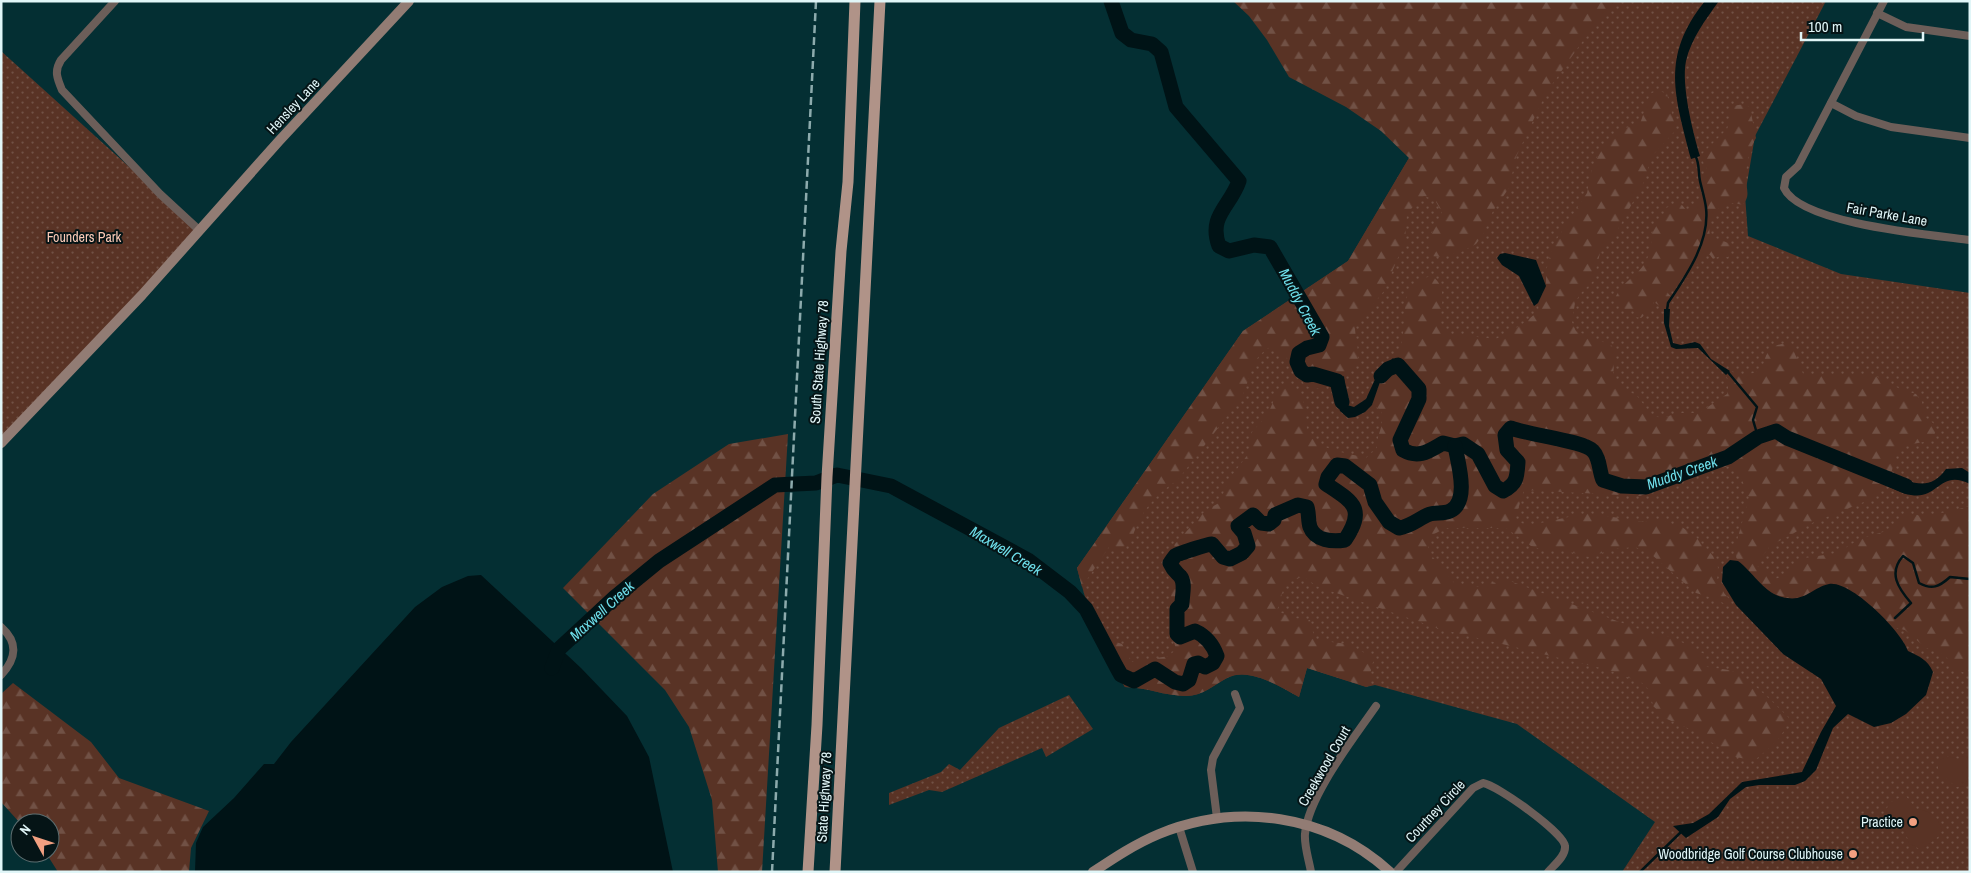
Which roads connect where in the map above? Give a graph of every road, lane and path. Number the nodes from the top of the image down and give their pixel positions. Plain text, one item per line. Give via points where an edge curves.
1 (115, 1) edge
2 (409, 1) edge
3 (855, 1) edge
4 (880, 1) edge
5 (1884, 1) edge
6 (1877, 13) junction
7 (1970, 36) edge
8 (1831, 103) junction
9 (1970, 138) edge
10 (199, 230) junction
11 (1970, 240) edge
12 (1, 443) edge
13 (1, 626) edge
14 (1, 675) edge
15 (1235, 694) dead end
16 (1376, 706) dead end
17 (817, 725) joint
18 (1216, 818) junction
19 (1307, 824) junction
20 (1179, 827) junction
21 (808, 872) edge
22 (836, 872) edge
23 (1093, 872) edge
24 (1193, 872) edge
25 (1311, 872) edge
26 (1390, 872) edge
27 (1396, 872) edge
28 (1548, 872) edge

1 - 10 street via 61,60 57,77 62,90 160,194
2 - 10 street, Hensley Lane
3 - 17 main road, South State Highway 78 via 848,182 824,536
4 - 22 main road, State Highway 78
5 - 6 street
6 - 7 street via 1906,27
6 - 8 street
8 - 9 street via 1856,116 1891,127
8 - 11 street, Fair Parke Lane via 1798,166 1784,182 1786,193 1794,200 1849,222
10 - 12 street, Hensley Lane via 142,295
13 - 14 street via 14,648
15 - 18 street via 1240,708 1218,746 1210,770
16 - 19 street, Creekwood Court via 1334,769 1312,808
17 - 21 main road, State Highway 78
18 - 19 street via 1265,816
18 - 20 street
19 - 25 street, Creekwood Court via 1305,837
19 - 26 street via 1367,852
20 - 23 street via 1137,844
20 - 24 street
27 - 28 street, Courtney Circle via 1473,788 1483,783 1495,787 1532,812 1562,840 1565,847 1563,855

